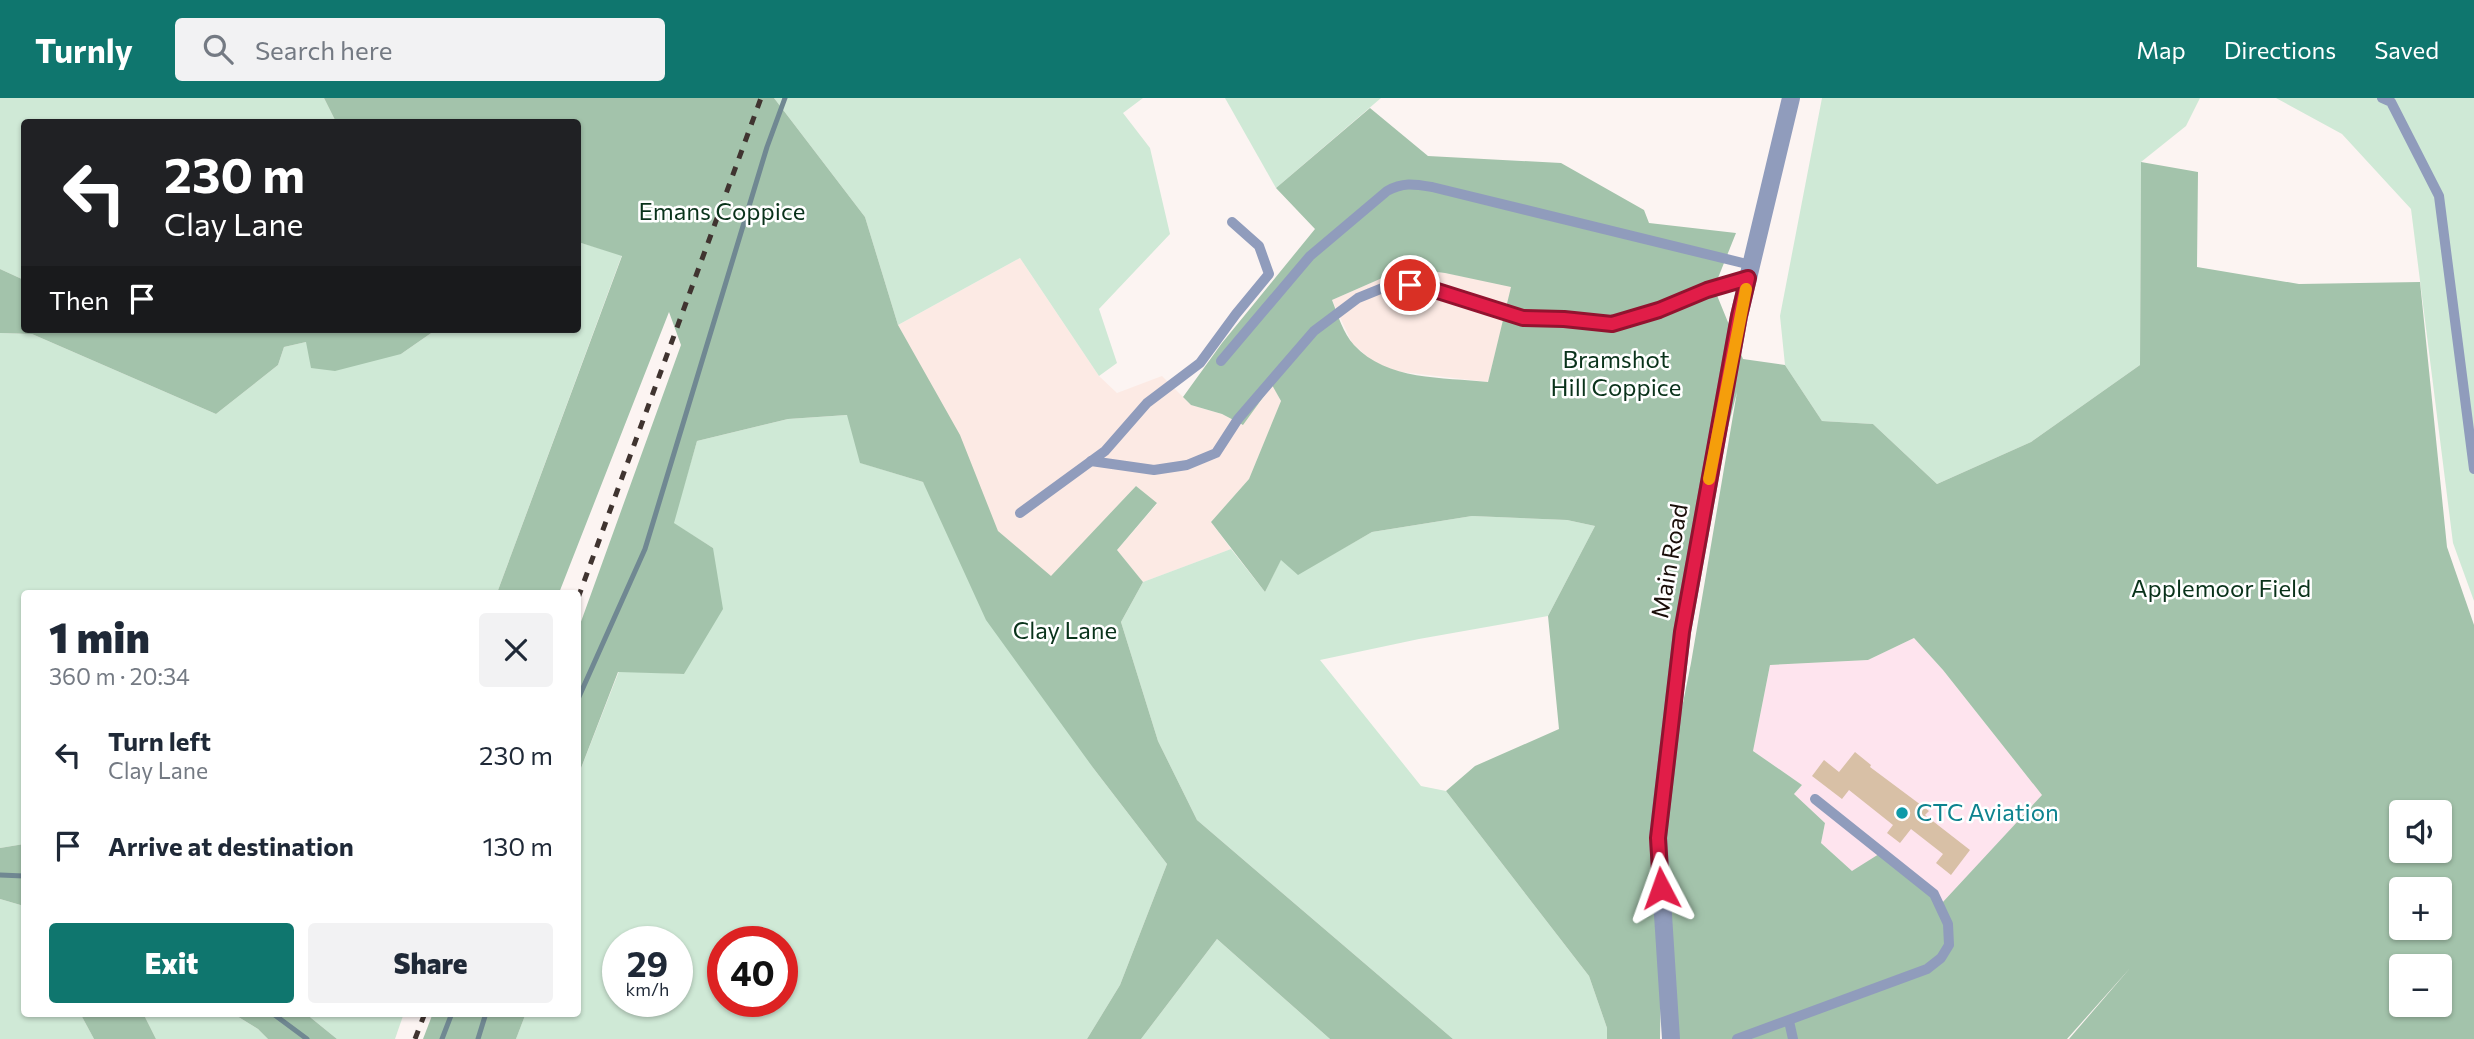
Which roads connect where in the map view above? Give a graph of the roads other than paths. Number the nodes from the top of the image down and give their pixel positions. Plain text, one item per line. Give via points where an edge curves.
1 (1791, 98) edge
2 (2382, 98) edge
3 (1232, 222) dead end
4 (1750, 272) junction
5 (1221, 361) dead end
6 (1091, 461) junction
7 (2474, 469) edge
8 (1020, 513) dead end
9 (1815, 799) dead end
10 (1789, 1021) junction
11 (1671, 1039) edge
12 (1737, 1039) edge
13 (1793, 1039) edge

1 - 4 street, Main Road
2 - 7 lane via 2391,102 2439,196
3 - 6 lane via 1259,246 1269,274 1200,363 1147,402
4 - 5 lane via 1410,183 1387,191 1310,256
4 - 6 lane via 1612,324 1523,318 1425,287 1395,284 1358,298 1314,331 1238,419 1216,453 1187,465 1154,470
4 - 11 street, Main Road via 1682,632 1658,838
6 - 8 lane
9 - 10 lane via 1934,894 1948,924 1949,944 1927,969
10 - 12 lane
10 - 13 lane

